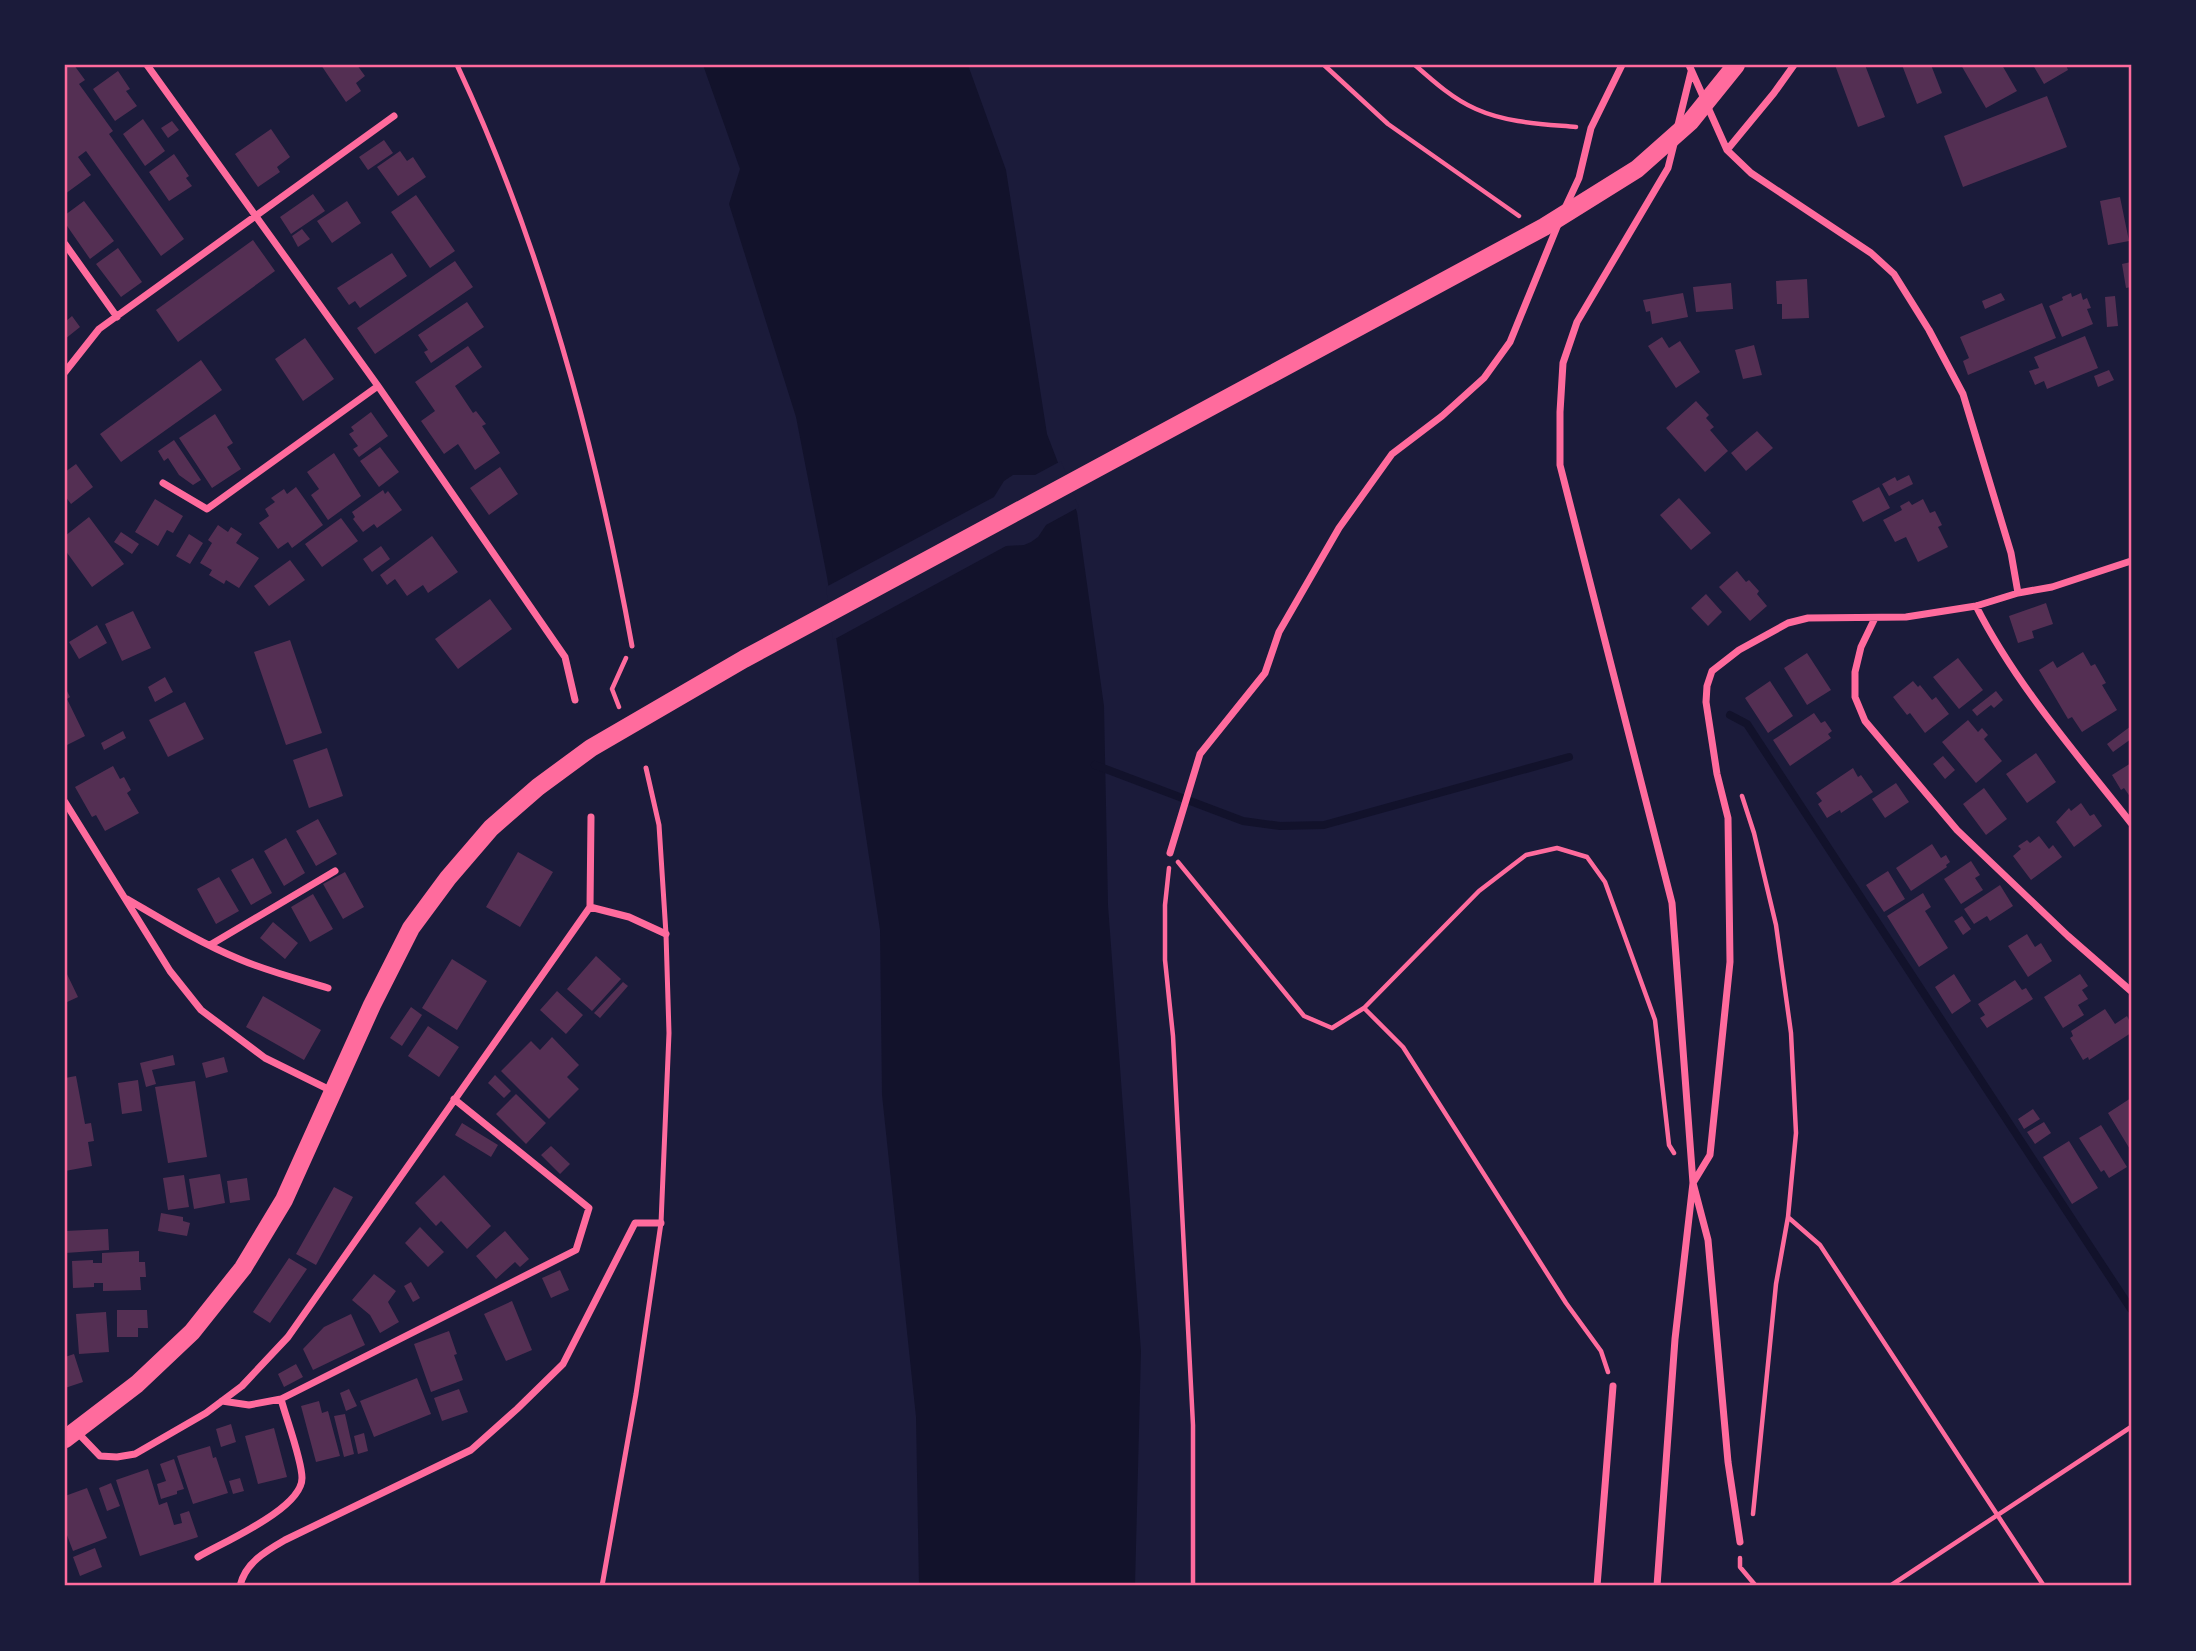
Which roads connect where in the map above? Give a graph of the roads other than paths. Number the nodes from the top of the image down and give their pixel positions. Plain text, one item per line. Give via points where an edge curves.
1 (147, 65) edge
2 (457, 65) edge
3 (1622, 65) edge
4 (1735, 65) edge
5 (1794, 65) edge
6 (1690, 68) edge
7 (394, 116) dead end
8 (1727, 150) junction
9 (256, 216) junction
10 (65, 244) edge
11 (117, 317) junction
12 (65, 372) edge
13 (379, 386) junction
14 (163, 483) dead end
15 (2131, 561) edge
16 (2018, 593) junction
17 (1976, 606) junction
18 (1875, 618) junction
19 (632, 646) road end
20 (575, 700) dead end
21 (646, 768) dead end
22 (65, 802) edge
23 (592, 817) dead end
24 (2131, 823) edge
25 (1170, 853) road end
26 (335, 871) dead end
27 (124, 897) junction
28 (590, 907) junction
29 (666, 934) junction
30 (210, 945) junction
31 (328, 988) dead end
32 (2131, 991) edge
33 (332, 1091) junction
34 (454, 1099) junction
35 (1693, 1183) junction
36 (661, 1223) junction
37 (1613, 1386) road end
38 (281, 1399) junction
39 (222, 1401) junction
40 (71, 1435) edge
41 (1740, 1542) road end
42 (198, 1556) dead end
43 (240, 1586) edge
44 (602, 1586) edge
45 (1597, 1586) edge
46 (1657, 1586) edge

1 - 9 street
2 - 19 lane via 490,136 547,294 584,425
3 - 25 street via 1591,128 1579,178 1510,342 1484,378 1391,454 1339,528 1279,632 1265,673 1200,754
4 - 33 main road via 1690,121 1637,169 1544,227 768,646 591,748 491,828 448,878 411,928
5 - 8 street
6 - 8 street
6 - 35 street via 1668,168 1577,322 1563,363 1560,465 1672,903
7 - 9 street
8 - 16 street via 1751,173 1871,253 1894,274 1963,394 2011,553
9 - 11 street
9 - 13 street
10 - 11 street
11 - 12 street via 99,329
13 - 14 street via 206,509
13 - 20 street via 565,657
15 - 16 street
16 - 17 street
17 - 18 street
17 - 24 street via 2025,688
18 - 32 street via 1855,671 1855,697 1865,721 1957,830
18 - 35 street via 1808,618 1788,623 1739,650 1712,671 1707,686 1717,774 1728,818 1730,962 1710,1155
21 - 29 lane via 659,825
22 - 27 street
23 - 28 street
26 - 30 street
27 - 30 street
27 - 33 street via 170,971 201,1010 265,1058
28 - 29 street via 629,917
28 - 34 street
29 - 36 lane via 669,1033
30 - 31 street
33 - 40 main road via 284,1200 243,1268 192,1332 137,1384
34 - 38 street via 589,1208 576,1250
34 - 39 street via 288,1337 243,1386
35 - 41 street via 1708,1240 1728,1462
35 - 46 street via 1675,1339
36 - 43 street via 635,1223 563,1364 471,1450 285,1540 260,1556
36 - 44 lane
37 - 45 street
38 - 39 street via 249,1405
38 - 42 street via 302,1476 300,1490 284,1508
39 - 40 street via 135,1454 100,1456

